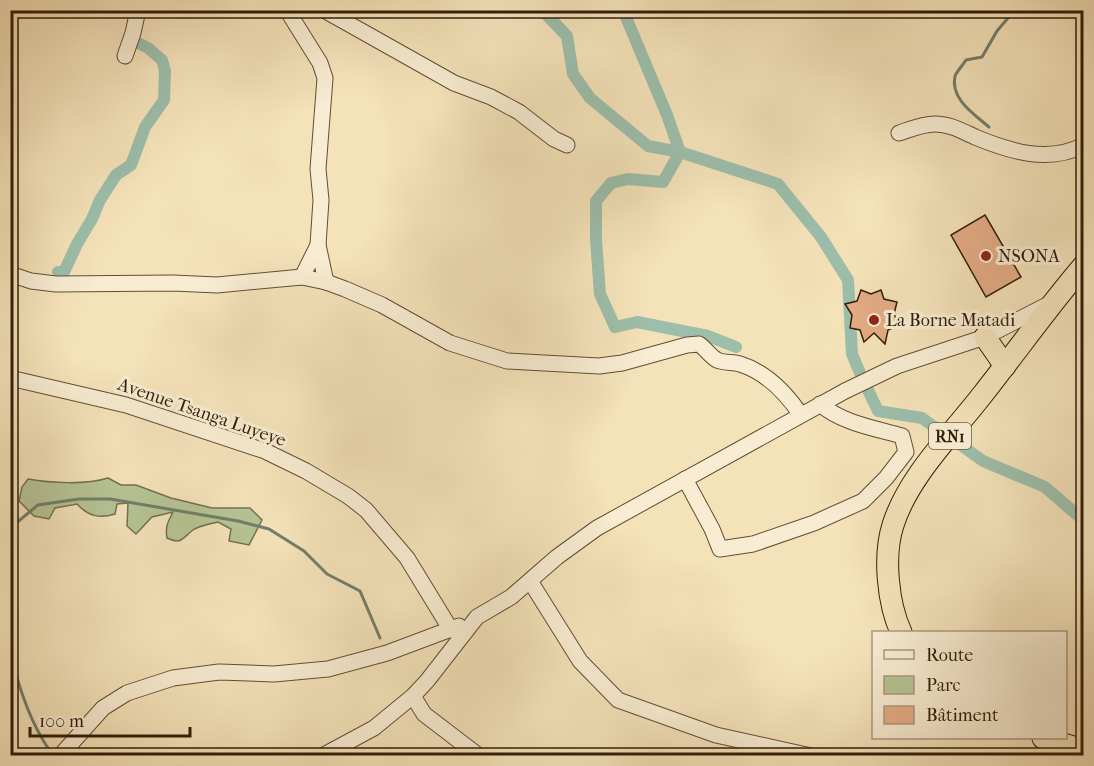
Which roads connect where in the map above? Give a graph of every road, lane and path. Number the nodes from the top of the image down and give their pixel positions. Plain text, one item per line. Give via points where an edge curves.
1 (138, 10) edge
2 (287, 10) edge
3 (324, 10) edge
4 (125, 56) dead end
5 (899, 133) dead end
6 (567, 145) dead end
7 (1083, 146) edge
8 (318, 245) junction
9 (1083, 265) edge
10 (10, 274) edge
11 (302, 277) junction
12 (326, 282) junction
13 (1051, 303) junction
14 (985, 337) junction
15 (1005, 366) junction
16 (10, 378) edge
17 (820, 404) junction
18 (801, 415) junction
19 (685, 479) junction
20 (530, 581) junction
21 (477, 616) junction
22 (451, 630) junction
23 (900, 631) edge
24 (425, 640) junction
25 (440, 662) junction
26 (413, 696) junction
27 (1046, 739) edge
28 (1083, 750) edge
29 (60, 756) edge
30 (322, 756) edge
31 (479, 756) edge
32 (811, 756) edge

1 - 4 street
2 - 8 street via 325,78 318,170
3 - 6 street via 454,83 519,112
5 - 7 street via 922,126 949,126 1022,153 1063,154
8 - 11 street
8 - 12 street
9 - 13 highway, RN1
10 - 11 street via 56,284 217,285
11 - 12 street
12 - 18 street via 382,305 450,343 507,361 599,366 699,344 719,361 755,370 791,400
13 - 14 street
13 - 15 highway, RN1
14 - 15 highway
14 - 17 street via 897,366
15 - 23 highway, RN1 via 919,475 892,526 887,568
16 - 22 street, Avenue Tsanga Luyeye via 126,405 265,451 306,471 366,510 407,558
17 - 18 street
17 - 19 street via 858,424 902,436 906,452 863,501 753,544 720,549
18 - 19 street
19 - 20 street via 597,528
20 - 21 street
20 - 32 street via 580,661 618,700 716,735
21 - 22 street
21 - 25 street
22 - 24 street
24 - 25 street
24 - 29 street via 328,669 274,674 219,672 173,678 127,693 103,708
25 - 26 street
26 - 30 street via 374,728
26 - 31 street via 424,714
27 - 28 highway

